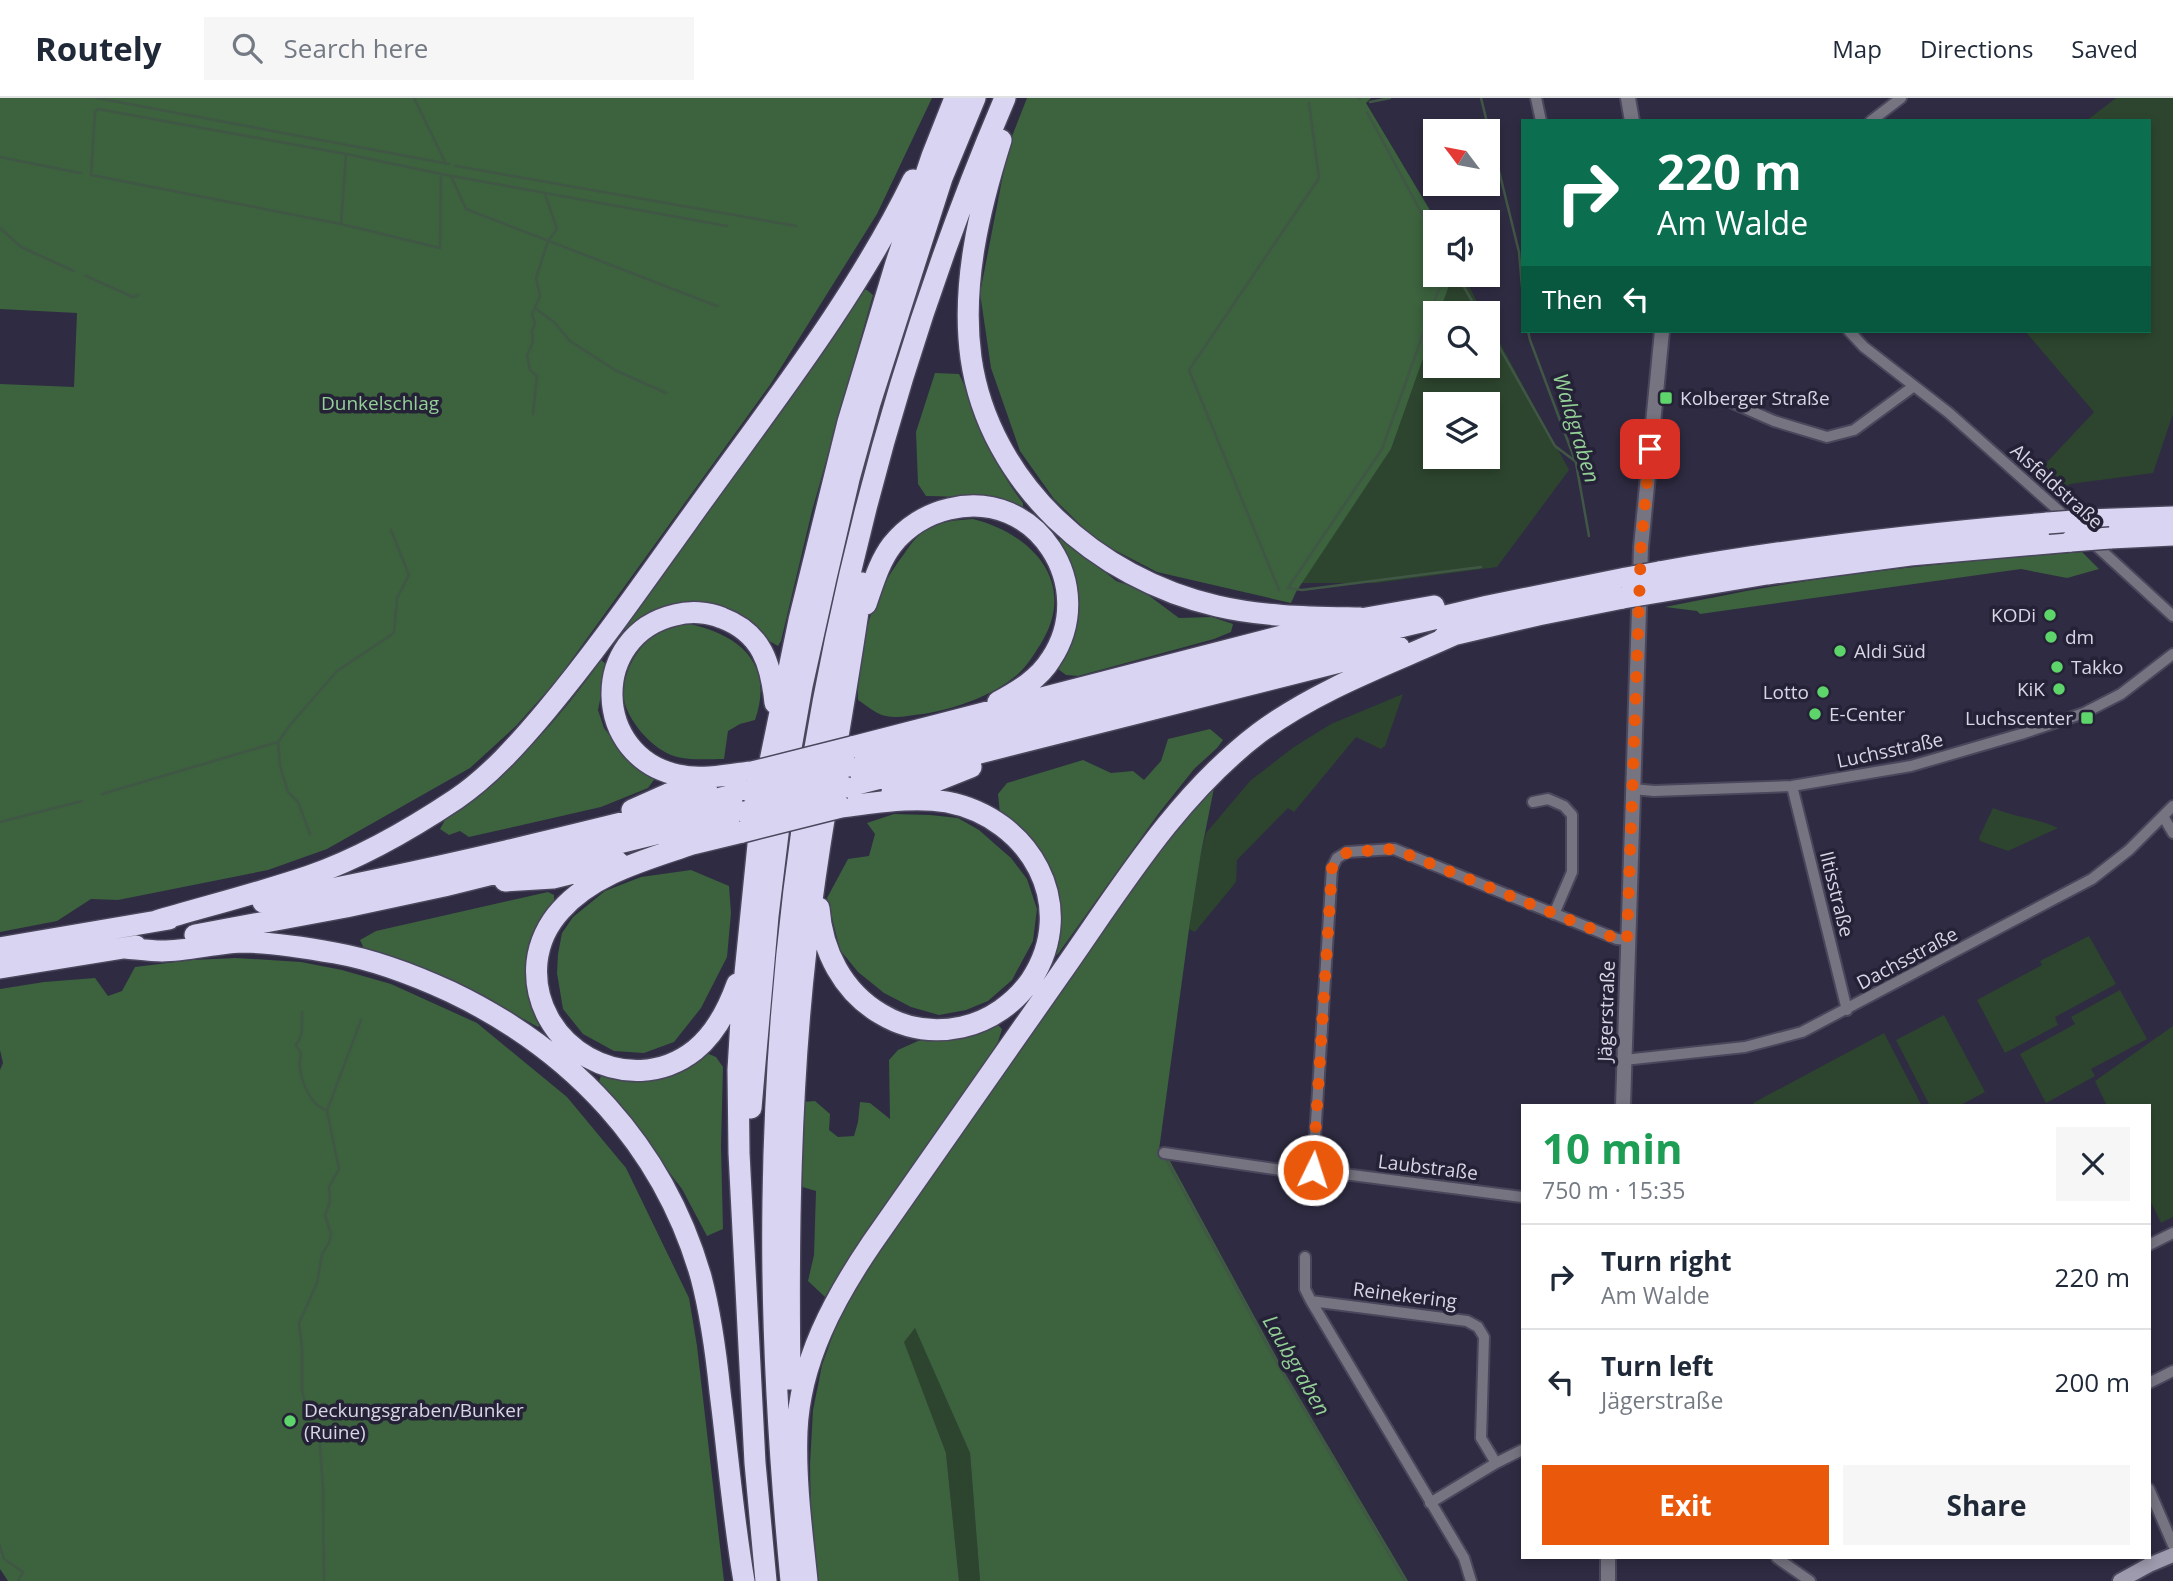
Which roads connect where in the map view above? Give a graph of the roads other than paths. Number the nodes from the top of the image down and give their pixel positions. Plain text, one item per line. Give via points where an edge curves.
1 (948, 98) edge
2 (955, 98) edge
3 (975, 98) edge
4 (1005, 98) edge
5 (1014, 98) edge
6 (1536, 98) edge
7 (1628, 98) edge
8 (1901, 98) edge
9 (1541, 119) edge
10 (1632, 119) edge
11 (1874, 119) edge
12 (1662, 333) edge
13 (1851, 333) edge
14 (1914, 386) junction
15 (1733, 403) dead end
16 (875, 477) junction
17 (2173, 517) edge
18 (2173, 535) edge
19 (1659, 582) junction
20 (1625, 588) junction
21 (1488, 606) junction
22 (2173, 616) edge
23 (1360, 618) junction
24 (1458, 633) junction
25 (854, 639) junction
26 (2173, 654) edge
27 (965, 717) junction
28 (777, 723) junction
29 (846, 777) junction
30 (1792, 786) junction
31 (1633, 789) junction
32 (747, 802) junction
33 (1533, 802) dead end
34 (2173, 806) edge
35 (2164, 816) junction
36 (2173, 833) edge
37 (692, 844) junction
38 (819, 859) junction
39 (444, 886) junction
40 (1554, 914) junction
41 (156, 921) junction
42 (1627, 940) junction
43 (0, 948) edge
44 (125, 948) junction
45 (746, 955) junction
46 (0, 968) edge
47 (1847, 1010) junction
48 (1624, 1060) junction
49 (1623, 1104) edge
50 (1164, 1153) dead end
51 (1313, 1170) junction
52 (1521, 1197) edge
53 (2173, 1233) edge
54 (2151, 1244) edge
55 (1305, 1257) dead end
56 (746, 1278) junction
57 (1311, 1301) junction
58 (2173, 1371) edge
59 (2151, 1383) edge
60 (1521, 1450) edge
61 (1496, 1463) junction
62 (2151, 1494) edge
63 (1430, 1503) junction
64 (2173, 1545) edge
65 (2173, 1555) edge
66 (1608, 1559) edge
67 (1778, 1559) edge
68 (744, 1581) edge
69 (766, 1581) edge
70 (791, 1581) edge
71 (804, 1581) edge
72 (1471, 1581) edge
73 (1608, 1581) edge
74 (1810, 1581) edge
75 (2120, 1581) edge

1 - 41 highway via 888,228 834,317 614,625 524,737 458,798 400,834 310,876
2 - 28 highway via 896,263 848,422
3 - 56 highway via 942,178 870,403 802,686 768,916 747,1178
4 - 16 highway via 932,286
5 - 23 highway via 976,231 968,315 975,381 996,435 1017,472 1074,537 1105,560 1157,587 1252,612
6 - 9 street
7 - 10 street
8 - 11 street
12 - 31 street, Jägerstraße via 1641,547
13 - 14 street, Alsfeldstraße
14 - 15 street via 1854,430 1827,437
14 - 22 street, Alsfeldstraße
16 - 25 highway
16 - 70 highway via 838,628 804,814 783,1006 773,1201 774,1306 778,1429
17 - 19 highway, bridge via 1910,535 1765,554
18 - 19 highway, bridge
19 - 20 highway, bridge
20 - 21 highway
20 - 24 highway
21 - 23 highway via 1453,603
21 - 29 highway
23 - 27 highway
24 - 29 highway via 1041,738
24 - 71 highway via 1294,709 1242,747 1197,789 1113,899 872,1243 828,1316 803,1387 797,1466
25 - 27 highway via 885,557 919,521 954,508 978,507 1028,524 1046,541 1062,568 1069,599 1064,634 1051,661 1032,680
25 - 38 highway
26 - 30 street, Luchsstraße via 2121,694 2061,722 1910,766
27 - 29 highway
28 - 32 highway via 765,657 751,636 718,616 666,617 636,636 621,657 612,682 612,710 635,753 656,768 685,777 708,777
28 - 45 highway via 763,795
29 - 32 highway, bridge
29 - 32 highway, bridge
29 - 38 highway via 910,800 946,802 988,817 1025,845 1046,890 1049,928 1041,962 1012,1002 977,1023 936,1030 891,1020 860,1000 830,956 820,920
30 - 31 street, Luchsstraße
30 - 47 street, Iltisstraße
31 - 42 street, Jägerstraße
32 - 37 highway
32 - 39 highway
32 - 41 highway via 600,829 339,888
33 - 40 street via 1548,799 1572,815 1572,872
34 - 35 street, Dachsstraße
35 - 36 street
35 - 47 street, Dachsstraße via 2092,879
37 - 39 highway via 553,878
37 - 45 highway via 615,871 561,910 549,926 538,957 539,991 547,1016 572,1047 606,1066 645,1070 669,1064 694,1051 719,1024
38 - 71 highway via 800,1009 792,1140 791,1429
39 - 44 highway
40 - 42 street
40 - 51 street via 1394,849 1348,852 1338,858 1332,868
41 - 43 highway
42 - 48 street, Jägerstraße
44 - 46 highway
44 - 68 highway via 163,951 245,942 377,963 428,981 513,1024 605,1102 673,1203 701,1277 715,1350
45 - 56 highway via 738,1070
47 - 48 street, Dachsstraße via 1766,1043
48 - 49 street, Jägerstraße
50 - 51 street, Laubstraße via 1309,1174
51 - 52 street, Laubstraße
53 - 54 street
55 - 57 street via 1305,1289
56 - 69 highway
57 - 61 street, Reinekering via 1478,1326 1484,1337 1481,1438
57 - 63 street
58 - 59 street
60 - 61 street
61 - 63 street
62 - 64 street
63 - 72 street via 1464,1558
65 - 75 main road
66 - 73 street
67 - 74 street

